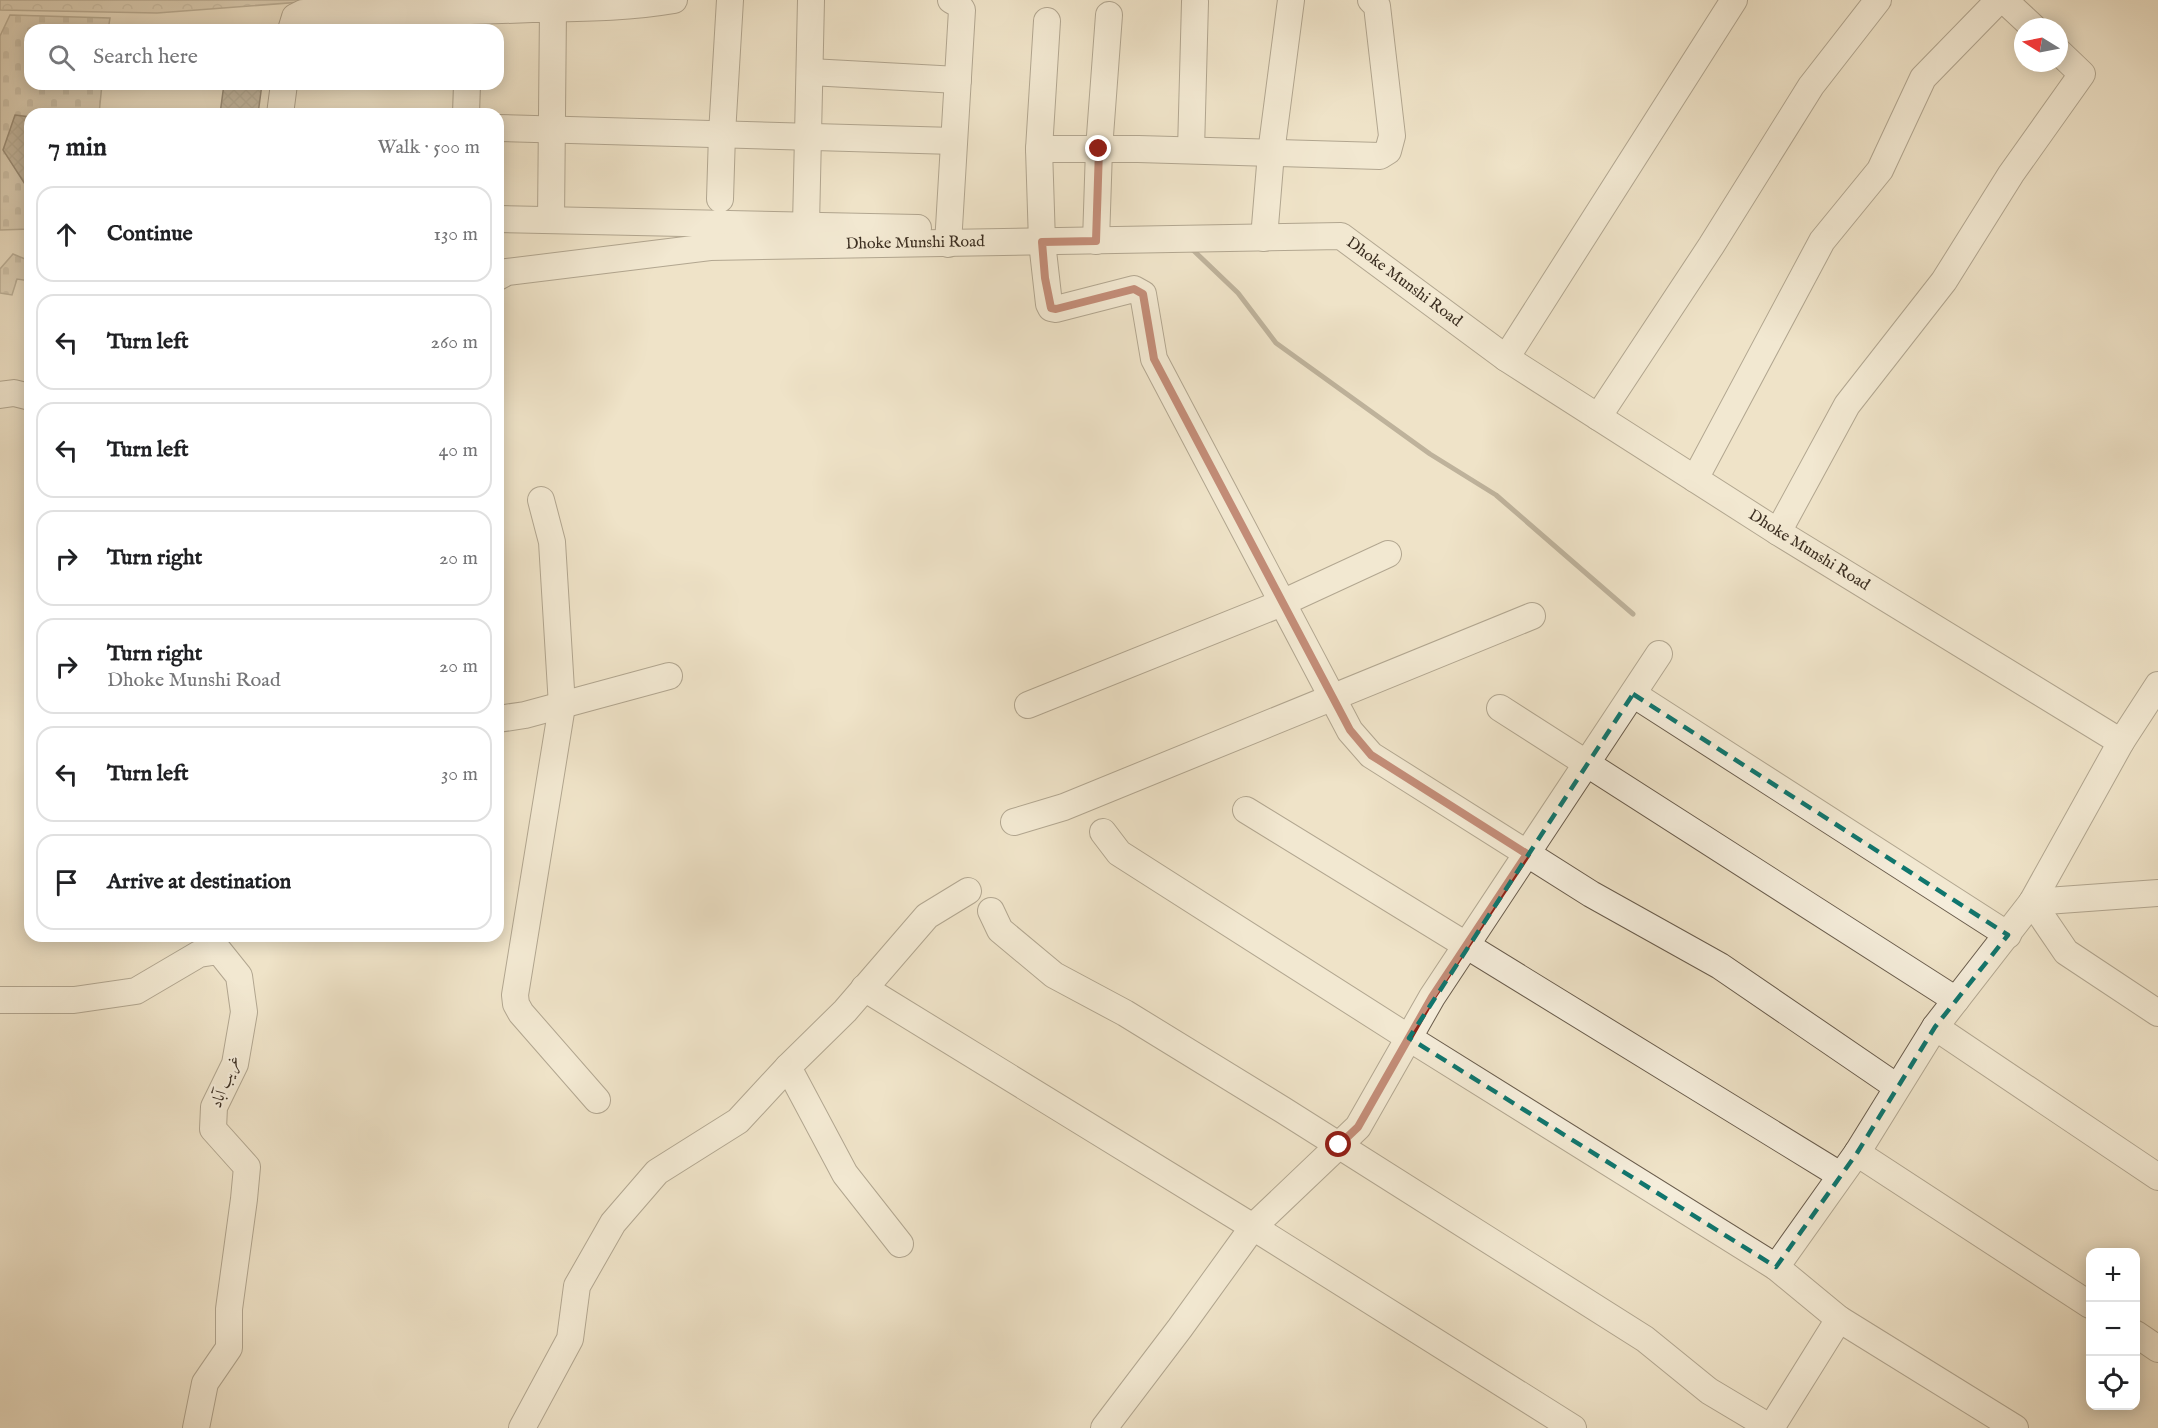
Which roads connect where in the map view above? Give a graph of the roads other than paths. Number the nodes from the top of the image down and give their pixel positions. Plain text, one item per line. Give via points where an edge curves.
1 (674, 0) edge
2 (730, 0) edge
3 (811, 0) edge
4 (951, 0) edge
5 (1296, 0) edge
6 (1371, 0) edge
7 (1734, 0) edge
8 (1878, 0) edge
9 (1999, 0) edge
10 (2004, 0) edge
11 (1195, 2) dead end
12 (553, 9) junction
13 (1109, 15) dead end
14 (2023, 18) edge
15 (468, 21) edge
16 (1047, 21) dead end
17 (293, 24) edge
18 (2068, 61) edge
19 (810, 72) junction
20 (958, 80) junction
21 (283, 90) edge
22 (467, 90) edge
23 (280, 108) edge
24 (466, 108) edge
25 (504, 128) edge
26 (552, 130) junction
27 (722, 134) junction
28 (809, 136) junction
29 (954, 141) junction
30 (1039, 149) junction
31 (1099, 149) junction
32 (1191, 150) junction
33 (1271, 153) junction
34 (720, 199) dead end
35 (504, 219) edge
36 (551, 220) junction
37 (806, 225) junction
38 (949, 236) junction
39 (1264, 238) junction
40 (1096, 241) junction
41 (1042, 242) junction
42 (504, 274) edge
43 (1506, 358) junction
44 (0, 395) edge
45 (24, 396) edge
46 (1598, 417) junction
47 (1695, 479) junction
48 (541, 500) dead end
49 (1778, 532) junction
50 (1388, 554) dead end
51 (1282, 603) junction
52 (1532, 616) dead end
53 (1659, 654) dead end
54 (669, 676) dead end
55 (2158, 685) edge
56 (1633, 694) junction
57 (1331, 698) junction
58 (1028, 705) dead end
59 (562, 706) junction
60 (1500, 708) dead end
61 (504, 718) edge
62 (2121, 741) junction
63 (1586, 764) junction
64 (1246, 810) dead end
65 (1014, 822) dead end
66 (1103, 832) dead end
67 (1527, 854) junction
68 (968, 891) dead end
69 (2158, 893) edge
70 (2032, 902) junction
71 (991, 911) dead end
72 (2008, 934) junction
73 (1466, 945) junction
74 (864, 988) junction
75 (0, 1000) edge
76 (1956, 1000) junction
77 (2158, 1012) edge
78 (1935, 1027) junction
79 (1409, 1038) junction
80 (788, 1067) junction
81 (1897, 1087) junction
82 (597, 1100) dead end
83 (1339, 1145) junction
84 (1857, 1153) junction
85 (1840, 1175) junction
86 (2158, 1177) edge
87 (1253, 1227) junction
88 (900, 1244) dead end
89 (1776, 1267) junction
90 (2086, 1302) edge
91 (1839, 1319) junction
92 (2140, 1337) edge
93 (2158, 1349) edge
94 (1112, 1425) edge
95 (196, 1428) edge
96 (522, 1428) edge
97 (1573, 1428) edge
98 (1771, 1428) edge
99 (2015, 1428) edge

1 - 12 street via 640,6
2 - 27 street
3 - 19 street
4 - 20 street via 962,10
5 - 33 street
6 - 33 street via 1377,6 1392,136 1388,151 1380,156
7 - 43 street
8 - 46 street via 1811,86
9 - 47 street via 1923,78 1880,170 1822,241
10 - 14 street
11 - 32 street
12 - 15 street
12 - 26 street
13 - 31 street
15 - 17 street via 303,12
16 - 30 street
18 - 49 street via 2082,74 2011,174 1944,281 1846,405
19 - 20 street
19 - 28 street
20 - 29 street
21 - 23 street
22 - 24 street
25 - 26 street
26 - 27 street
26 - 36 street
27 - 28 street
27 - 34 street
28 - 29 street
28 - 37 street
29 - 38 street
30 - 31 street
30 - 41 street
31 - 32 street
31 - 40 street
32 - 33 street
33 - 39 street
35 - 36 street
36 - 37 street
37 - 38 street
38 - 41 street, Dhoke Munshi Road
38 - 42 street, Dhoke Munshi Road via 710,247
39 - 40 street, Dhoke Munshi Road
39 - 43 street, Dhoke Munshi Road via 1341,237
40 - 41 street, Dhoke Munshi Road
41 - 51 street via 1051,308 1134,289 1143,294 1154,359
43 - 46 street, Dhoke Munshi Road
44 - 45 street
46 - 47 street, Dhoke Munshi Road
47 - 49 street, Dhoke Munshi Road
48 - 59 street via 552,542
49 - 62 street, Dhoke Munshi Road
50 - 51 street
51 - 57 street
51 - 58 street
52 - 57 street
53 - 56 street
54 - 59 street
55 - 62 street
56 - 63 street
56 - 72 street
57 - 65 street via 1064,807
57 - 67 street via 1371,755
59 - 61 street
59 - 82 street via 515,995 521,1012
60 - 63 street
62 - 70 street
63 - 67 street
63 - 76 street
64 - 73 street
66 - 79 street via 1119,853
67 - 73 street
67 - 81 street via 1720,966
68 - 74 street via 927,916
69 - 70 street
70 - 72 street
70 - 77 street via 2066,952
71 - 83 street via 999,930 1054,975 1125,1013
72 - 76 street
73 - 79 street
73 - 85 street
74 - 80 street
74 - 87 street
75 - 95 street, غریب آباد via 74,1000 136,991 199,954 219,951 239,976 244,1012 241,1033 235,1064 214,1107 213,1129 247,1167 244,1199 228,1309 229,1348 205,1383
76 - 78 street
78 - 81 street
78 - 86 street
79 - 83 street via 1358,1127
79 - 89 street
80 - 88 street via 845,1173
80 - 96 street via 738,1121 657,1172 613,1223 577,1286 570,1338
81 - 84 street
83 - 87 street
83 - 98 street via 1645,1340 1709,1391
84 - 85 street
84 - 90 street
85 - 89 street
87 - 94 street
87 - 97 street
89 - 91 street
91 - 98 street
91 - 99 street
92 - 93 street

